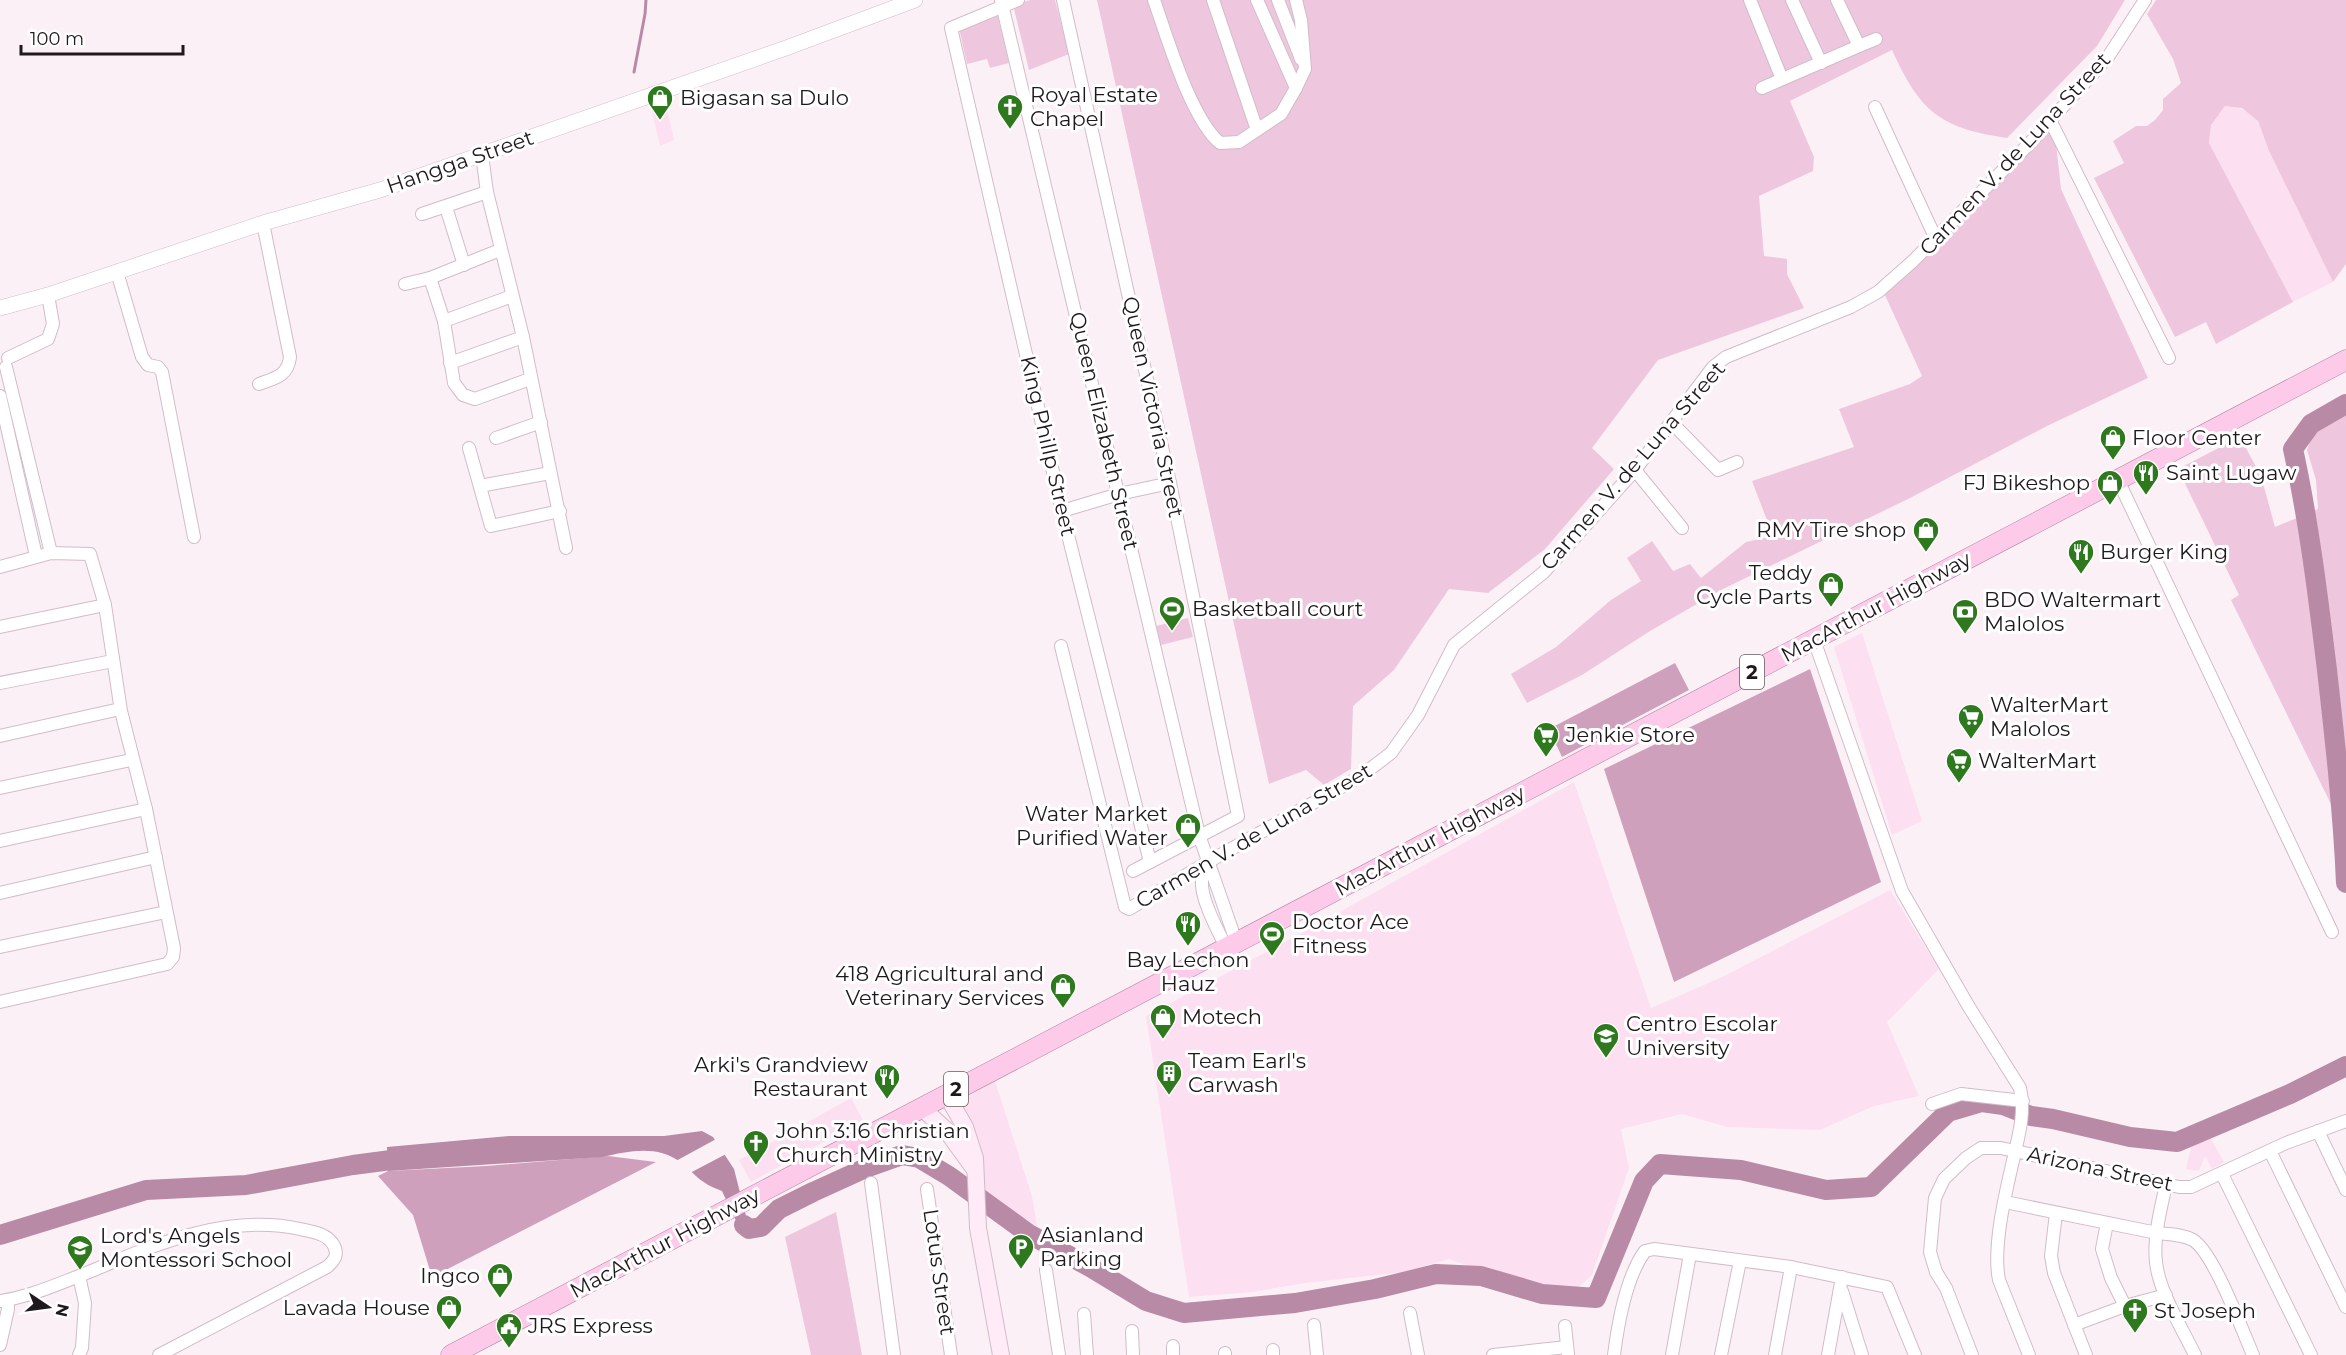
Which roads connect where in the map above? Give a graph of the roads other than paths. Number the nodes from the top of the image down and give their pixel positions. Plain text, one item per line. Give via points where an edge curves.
1 (915, 0) edge
2 (1018, 0) edge
3 (1064, 0) edge
4 (1154, 0) edge
5 (1213, 0) edge
6 (1257, 0) edge
7 (1278, 0) edge
8 (1296, 0) edge
9 (1750, 0) edge
10 (1792, 0) edge
11 (1837, 0) edge
12 (2145, 0) edge
13 (1002, 3) edge
14 (1876, 39) dead end
15 (1859, 46) junction
16 (1821, 63) junction
17 (1305, 69) junction
18 (1782, 80) junction
19 (1296, 88) junction
20 (1762, 88) dead end
21 (1875, 107) dead end
22 (2050, 120) junction
23 (1257, 130) junction
24 (482, 155) junction
25 (487, 192) junction
26 (446, 207) junction
27 (422, 214) dead end
28 (263, 223) junction
29 (1935, 237) junction
30 (500, 250) junction
31 (464, 265) junction
32 (117, 272) junction
33 (430, 278) junction
34 (405, 284) dead end
35 (48, 295) junction
36 (512, 296) junction
37 (0, 308) edge
38 (444, 321) junction
39 (523, 337) junction
40 (2169, 358) dead end
41 (2346, 360) edge
42 (3, 362) edge
43 (450, 363) junction
44 (530, 379) junction
45 (259, 384) dead end
46 (0, 396) edge
47 (541, 422) junction
48 (1671, 422) junction
49 (496, 438) dead end
50 (469, 448) dead end
51 (1737, 462) dead end
52 (1635, 470) junction
53 (550, 473) junction
54 (2118, 480) junction
55 (1170, 483) junction
56 (480, 486) junction
57 (1119, 494) junction
58 (560, 511) junction
59 (1062, 511) junction
60 (1682, 528) dead end
61 (194, 537) dead end
62 (566, 548) dead end
63 (51, 553) junction
64 (36, 556) junction
65 (0, 567) edge
66 (105, 605) junction
67 (0, 627) edge
68 (1814, 640) junction
69 (1061, 646) dead end
70 (112, 661) junction
71 (0, 683) edge
72 (120, 709) junction
73 (0, 736) edge
74 (131, 760) junction
75 (0, 788) edge
76 (146, 808) junction
77 (1199, 835) junction
78 (0, 841) edge
79 (156, 857) junction
80 (1150, 862) junction
81 (1208, 862) junction
82 (1133, 871) dead end
83 (0, 892) edge
84 (1223, 906) junction
85 (166, 912) junction
86 (1210, 912) junction
87 (2332, 932) dead end
88 (1231, 944) junction
89 (0, 947) edge
90 (0, 1002) edge
91 (946, 1094) junction
92 (2023, 1102) junction
93 (1932, 1104) dead end
94 (922, 1108) junction
95 (2346, 1121) edge
96 (2318, 1131) junction
97 (2015, 1150) junction
98 (2270, 1151) junction
99 (976, 1174) junction
100 (2222, 1174) junction
101 (871, 1183) dead end
102 (2166, 1184) junction
103 (927, 1189) dead end
104 (2346, 1190) edge
105 (2005, 1202) junction
106 (2056, 1213) junction
107 (2107, 1223) junction
108 (2157, 1233) junction
109 (1690, 1254) junction
110 (1740, 1261) junction
111 (1791, 1267) junction
112 (1046, 1270) dead end
113 (79, 1276) junction
114 (1842, 1277) junction
115 (1841, 1290) junction
116 (2166, 1295) junction
117 (4, 1300) edge
118 (2125, 1306) junction
119 (2346, 1307) edge
120 (1410, 1313) dead end
121 (1084, 1314) dead end
122 (1314, 1325) dead end
123 (2074, 1325) junction
124 (1565, 1326) dead end
125 (1132, 1331) dead end
126 (0, 1345) edge
127 (1568, 1351) edge
128 (79, 1355) edge
129 (159, 1355) edge
130 (451, 1355) edge
131 (894, 1355) edge
132 (951, 1355) edge
133 (1001, 1355) edge
134 (1059, 1355) edge
135 (1087, 1355) edge
136 (1133, 1355) edge
137 (1317, 1355) edge
138 (1418, 1355) edge
139 (1493, 1355) edge
140 (1614, 1355) edge
141 (1672, 1355) edge
142 (1721, 1355) edge
143 (1775, 1355) edge
144 (1828, 1355) edge
145 (1862, 1355) edge
146 (1915, 1355) edge
147 (1972, 1355) edge
148 (2030, 1355) edge
149 (2086, 1355) edge
150 (2195, 1355) edge
151 (2253, 1355) edge
152 (2312, 1355) edge

1 - 24 street, Hangga Street
2 - 13 street
3 - 55 street, Queen Victoria Street
4 - 23 street via 1180,74 1210,135 1220,143 1239,142
5 - 23 street
6 - 19 street
7 - 17 street
8 - 17 street via 1302,20
9 - 18 street
10 - 16 street
11 - 15 street
12 - 22 street, Carmen V. de Luna Street via 2108,57
13 - 57 street, Queen Elizabeth Street
13 - 59 street, King Phillp Street via 951,28
14 - 15 street
15 - 16 street
16 - 18 street
17 - 19 street
18 - 20 street
19 - 23 street via 1281,114
21 - 29 street
22 - 29 street, Carmen V. de Luna Street
22 - 40 street
24 - 25 street
24 - 28 street, Hangga Street via 380,190
25 - 26 street
25 - 30 street
26 - 27 street
26 - 31 street
28 - 32 street, Hangga Street
28 - 45 street via 290,365 284,374
29 - 48 street, Carmen V. de Luna Street via 1878,292 1851,307 1726,357 1713,367
30 - 31 street
30 - 36 street
31 - 33 street
32 - 35 street, Hangga Street
32 - 61 street via 142,357 162,372
33 - 34 street
33 - 38 street
35 - 37 street, Hangga Street
35 - 42 street via 53,324 48,339
36 - 38 street
36 - 39 street
38 - 43 street
39 - 43 street
39 - 44 street
41 - 54 highway, MacArthur Highway / 2
42 - 63 street
43 - 44 street via 454,383 469,399 483,398
44 - 47 street
46 - 64 street
47 - 49 street
47 - 53 street
48 - 51 street via 1718,470
48 - 52 street, Carmen V. de Luna Street
50 - 56 street
52 - 60 street
52 - 81 street, Carmen V. de Luna Street via 1544,572 1454,645 1418,715 1391,753 1361,776
53 - 56 street
53 - 58 street
54 - 68 highway, MacArthur Highway / 2
54 - 87 street
55 - 57 street
55 - 77 street, Queen Victoria Street via 1238,816
56 - 58 street via 491,526
57 - 59 street
57 - 77 street, Queen Elizabeth Street
58 - 62 street
59 - 80 street, King Phillp Street
63 - 64 street
63 - 66 street via 90,554
64 - 65 street
66 - 67 street
66 - 70 street
68 - 88 highway, MacArthur Highway / 2
68 - 92 street via 1902,891 2020,1088
69 - 81 street, Carmen V. de Luna Street via 1125,907 1129,909
70 - 71 street
70 - 72 street
72 - 73 street
72 - 74 street
74 - 75 street
74 - 76 street
76 - 78 street
76 - 79 street
77 - 80 street
77 - 81 street, Queen Elizabeth Street
79 - 83 street
79 - 85 street
80 - 82 street
81 - 84 street, Queen Elizabeth Street
81 - 86 street, Queen Elizabeth Street via 1202,880
84 - 86 street
84 - 88 street, Queen Elizabeth Street
85 - 89 street
85 - 90 street via 174,948 173,957 166,964
86 - 88 street, Queen Elizabeth Street
88 - 91 highway, MacArthur Highway / 2
91 - 94 highway, MacArthur Highway / 2
91 - 99 main road via 968,1134
92 - 93 street via 1961,1094
92 - 97 street
94 - 99 main road via 946,1130
94 - 130 highway, MacArthur Highway / 2
95 - 96 street, Arizona Street
96 - 98 street, Arizona Street
96 - 104 street
97 - 102 street, Arizona Street
97 - 105 street
97 - 147 street, Arizona Street via 1981,1149 1944,1179 1935,1198 1930,1252
98 - 100 street, Arizona Street
98 - 119 street
99 - 133 main road via 978,1228
100 - 102 street, Arizona Street via 2191,1187
100 - 152 street
101 - 131 street
102 - 108 street
103 - 132 street, Lotus Street
105 - 106 street
105 - 148 street via 1997,1268
106 - 107 street
106 - 123 street via 2051,1256
107 - 108 street
107 - 118 street via 2102,1249
108 - 116 street via 2156,1262
108 - 151 street via 2195,1241 2210,1261
109 - 110 street
109 - 140 street via 1645,1251 1636,1266 1619,1322
109 - 141 street
110 - 111 street
110 - 142 street
111 - 114 street
111 - 143 street
112 - 134 street
113 - 117 street via 38,1293
113 - 128 street via 85,1303
113 - 129 street via 181,1237 222,1227 291,1227 327,1237 333,1244 335,1261 327,1267
114 - 115 street
114 - 146 street via 1887,1287
115 - 144 street
115 - 145 street
116 - 118 street
116 - 150 street
117 - 126 street via 8,1309
118 - 123 street
120 - 138 street
121 - 135 street
122 - 137 street
123 - 149 street
124 - 127 street
125 - 136 street
127 - 139 street

